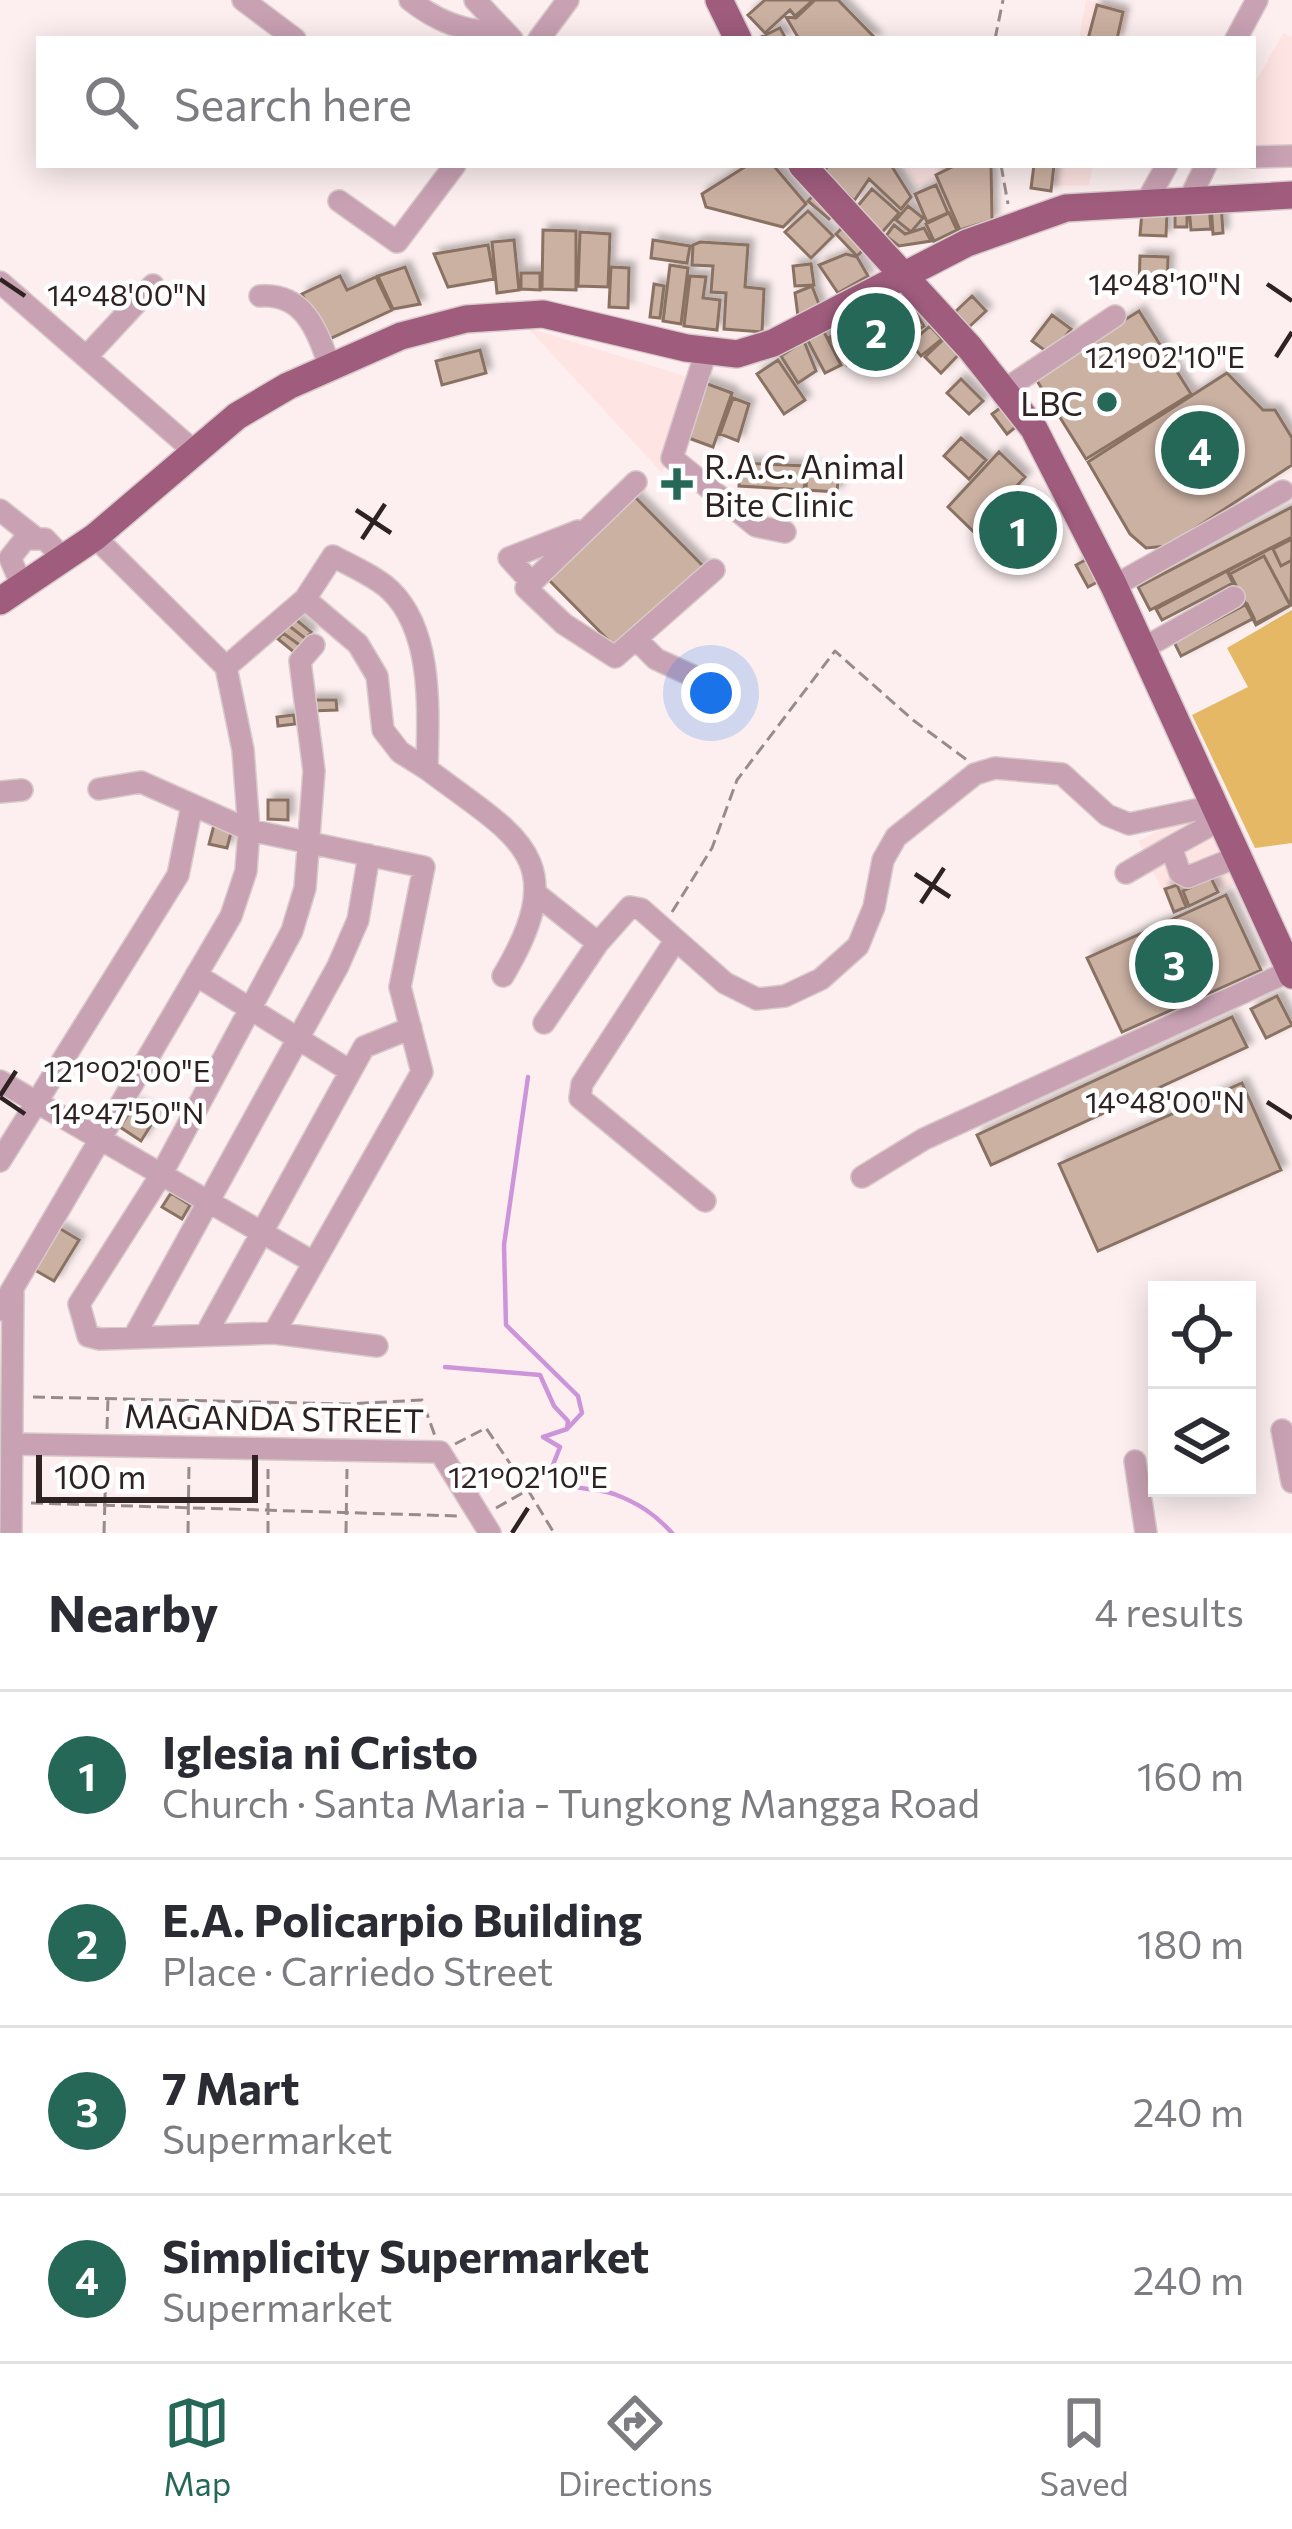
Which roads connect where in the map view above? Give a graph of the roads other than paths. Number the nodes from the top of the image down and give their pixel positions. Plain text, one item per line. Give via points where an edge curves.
1 (243, 0) edge
2 (410, 0) edge
3 (475, 0) edge
4 (568, 0) edge
5 (1257, 0) edge
6 (726, 4) edge
7 (506, 34) edge
8 (291, 36) edge
9 (541, 36) edge
10 (737, 36) edge
11 (1238, 36) edge
12 (1292, 156) edge
13 (1256, 157) edge
14 (453, 168) edge
15 (805, 168) edge
16 (1165, 168) edge
17 (1205, 168) edge
18 (1292, 195) edge
19 (1190, 198) junction
20 (1148, 199) junction
21 (338, 201) dead end
22 (899, 275) junction
23 (0, 282) edge
24 (153, 285) dead end
25 (260, 296) dead end
26 (1115, 316) dead end
27 (706, 352) junction
28 (88, 355) junction
29 (330, 367) junction
30 (1004, 390) junction
31 (195, 452) junction
32 (636, 482) dead end
33 (1283, 491) dead end
34 (0, 510) edge
35 (590, 526) junction
36 (785, 532) dead end
37 (33, 536) junction
38 (95, 537) junction
39 (6, 540) edge
40 (64, 559) junction
41 (714, 570) dead end
42 (531, 582) junction
43 (1114, 586) junction
44 (11, 594) edge
45 (1234, 597) dead end
46 (305, 599) junction
47 (636, 639) junction
48 (314, 645) dead end
49 (1142, 649) junction
50 (226, 667) junction
51 (693, 676) dead end
52 (427, 769) junction
53 (99, 789) dead end
54 (192, 805) junction
55 (1217, 813) junction
56 (249, 830) junction
57 (310, 843) junction
58 (1172, 847) junction
59 (369, 855) junction
60 (1237, 856) junction
61 (1126, 873) dead end
62 (535, 893) junction
63 (667, 934) junction
64 (598, 943) junction
65 (1291, 973) edge
66 (196, 975) junction
67 (503, 976) dead end
68 (251, 1008) junction
69 (544, 1023) dead end
70 (411, 1028) junction
71 (299, 1039) junction
72 (350, 1071) junction
73 (0, 1082) edge
74 (36, 1102) junction
75 (101, 1140) junction
76 (2, 1152) edge
77 (161, 1174) junction
78 (862, 1177) dead end
79 (705, 1201) dead end
80 (208, 1202) junction
81 (259, 1232) junction
82 (313, 1262) junction
83 (14, 1286) junction
84 (0, 1310) edge
85 (274, 1333) junction
86 (206, 1334) junction
87 (134, 1335) junction
88 (377, 1346) dead end
89 (1282, 1430) dead end
90 (12, 1444) junction
91 (1135, 1461) dead end
92 (1292, 1482) edge
93 (485, 1525) edge
94 (11, 1533) edge
95 (1146, 1533) edge

1 - 8 street
2 - 7 street via 478,33
3 - 7 street
4 - 9 street
5 - 11 street
6 - 10 main road
12 - 13 street
14 - 21 street via 397,242
15 - 22 main road
16 - 20 street
17 - 19 street
18 - 19 main road
19 - 20 main road
20 - 22 main road via 1011,224
22 - 27 main road via 755,350
22 - 30 main road
23 - 28 street
24 - 28 street
25 - 29 street via 285,297 309,316
26 - 30 street
27 - 29 main road via 543,314 503,314 400,336
27 - 36 street via 672,458 756,526
28 - 31 street
29 - 31 main road via 237,416
30 - 43 main road via 1034,429
31 - 38 main road
32 - 35 street
33 - 43 street
34 - 37 street
35 - 42 street
35 - 42 street via 509,558
37 - 39 street
37 - 40 street
38 - 40 main road
38 - 50 street
39 - 44 street
40 - 44 main road
41 - 47 street
42 - 47 street via 526,588 564,624 615,657
43 - 49 main road
45 - 49 street
46 - 50 street
46 - 52 street via 358,644 376,676 383,730
46 - 52 street via 334,556 388,589 414,620
47 - 51 street
48 - 57 street via 300,661 314,771
49 - 55 main road
50 - 56 street
52 - 62 street via 515,835 537,866
53 - 54 street via 141,782
54 - 56 street
54 - 74 street via 178,875
55 - 58 street
55 - 60 main road
55 - 63 street via 1129,824 1062,774 984,772 896,838 858,946 821,980 785,997 757,999
56 - 57 street
56 - 66 street via 230,916
57 - 59 street
57 - 68 street via 292,931
58 - 60 street via 1188,877
58 - 61 street
59 - 70 street via 424,868 400,987
59 - 71 street via 358,920
60 - 65 main road
62 - 64 street
62 - 67 street
63 - 64 street via 630,907
63 - 79 street via 580,1099
64 - 69 street
65 - 78 street via 924,1139
66 - 68 street
66 - 75 street
68 - 71 street
68 - 77 street
70 - 72 street via 364,1047
70 - 82 street via 422,1072
71 - 72 street
71 - 80 street
72 - 81 street
73 - 74 street
74 - 75 street
74 - 76 street
75 - 77 street
75 - 83 street
77 - 80 street
77 - 87 street via 79,1304 88,1336
80 - 81 street
80 - 87 street
81 - 82 street
81 - 86 street
82 - 85 street
83 - 84 street
83 - 90 street
85 - 86 street
85 - 88 street
86 - 87 street
89 - 92 street
90 - 93 street, MAGANDA STREET via 440,1452
90 - 94 street
91 - 95 street

